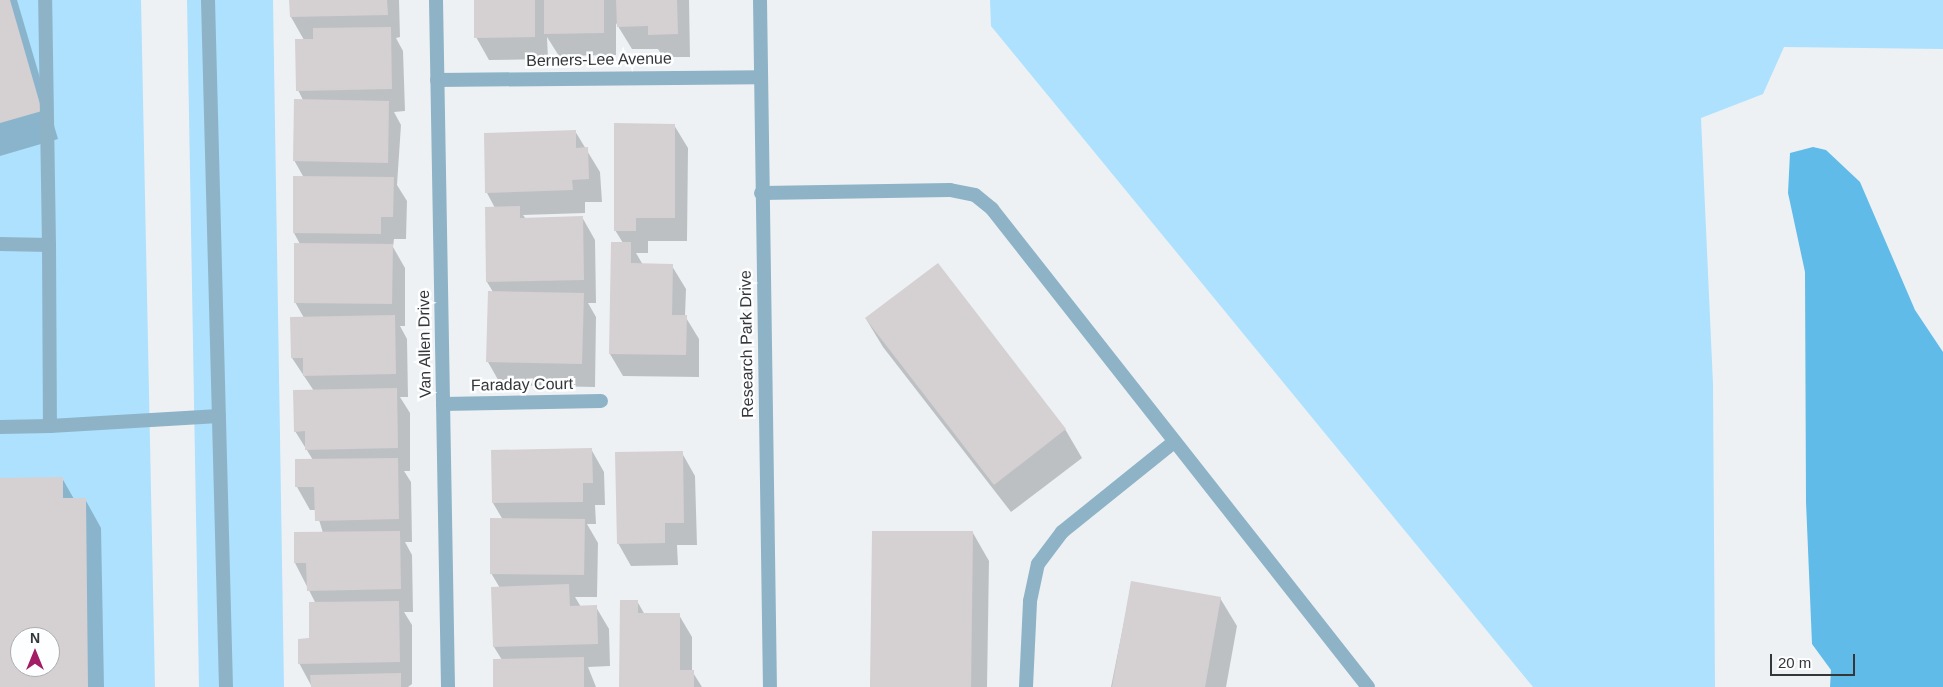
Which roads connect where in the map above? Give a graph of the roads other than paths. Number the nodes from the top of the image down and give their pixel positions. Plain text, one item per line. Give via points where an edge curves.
1 (46, 0) edge
2 (208, 0) edge
3 (436, 0) edge
4 (760, 0) edge
5 (760, 77) junction
6 (437, 80) junction
7 (762, 193) junction
8 (0, 244) edge
9 (49, 244) junction
10 (601, 401) dead end
11 (443, 404) junction
12 (219, 416) junction
13 (50, 426) junction
14 (0, 427) edge
15 (1174, 442) junction
16 (226, 687) edge
17 (448, 687) edge
18 (770, 687) edge
19 (1026, 687) edge
20 (1368, 687) edge

1 - 9 street
2 - 12 street
3 - 6 street, Van Allen Drive
4 - 5 street, Research Park Drive
5 - 6 street, Berners-Lee Avenue
5 - 7 street, Research Park Drive
6 - 11 street, Van Allen Drive
7 - 15 street via 950,190 975,195 992,209
7 - 18 street, Research Park Drive
8 - 9 street
9 - 13 street
10 - 11 street, Faraday Court
11 - 17 street, Van Allen Drive
12 - 13 street
12 - 16 street
13 - 14 street
15 - 19 street via 1062,532 1038,564 1030,601
15 - 20 street

